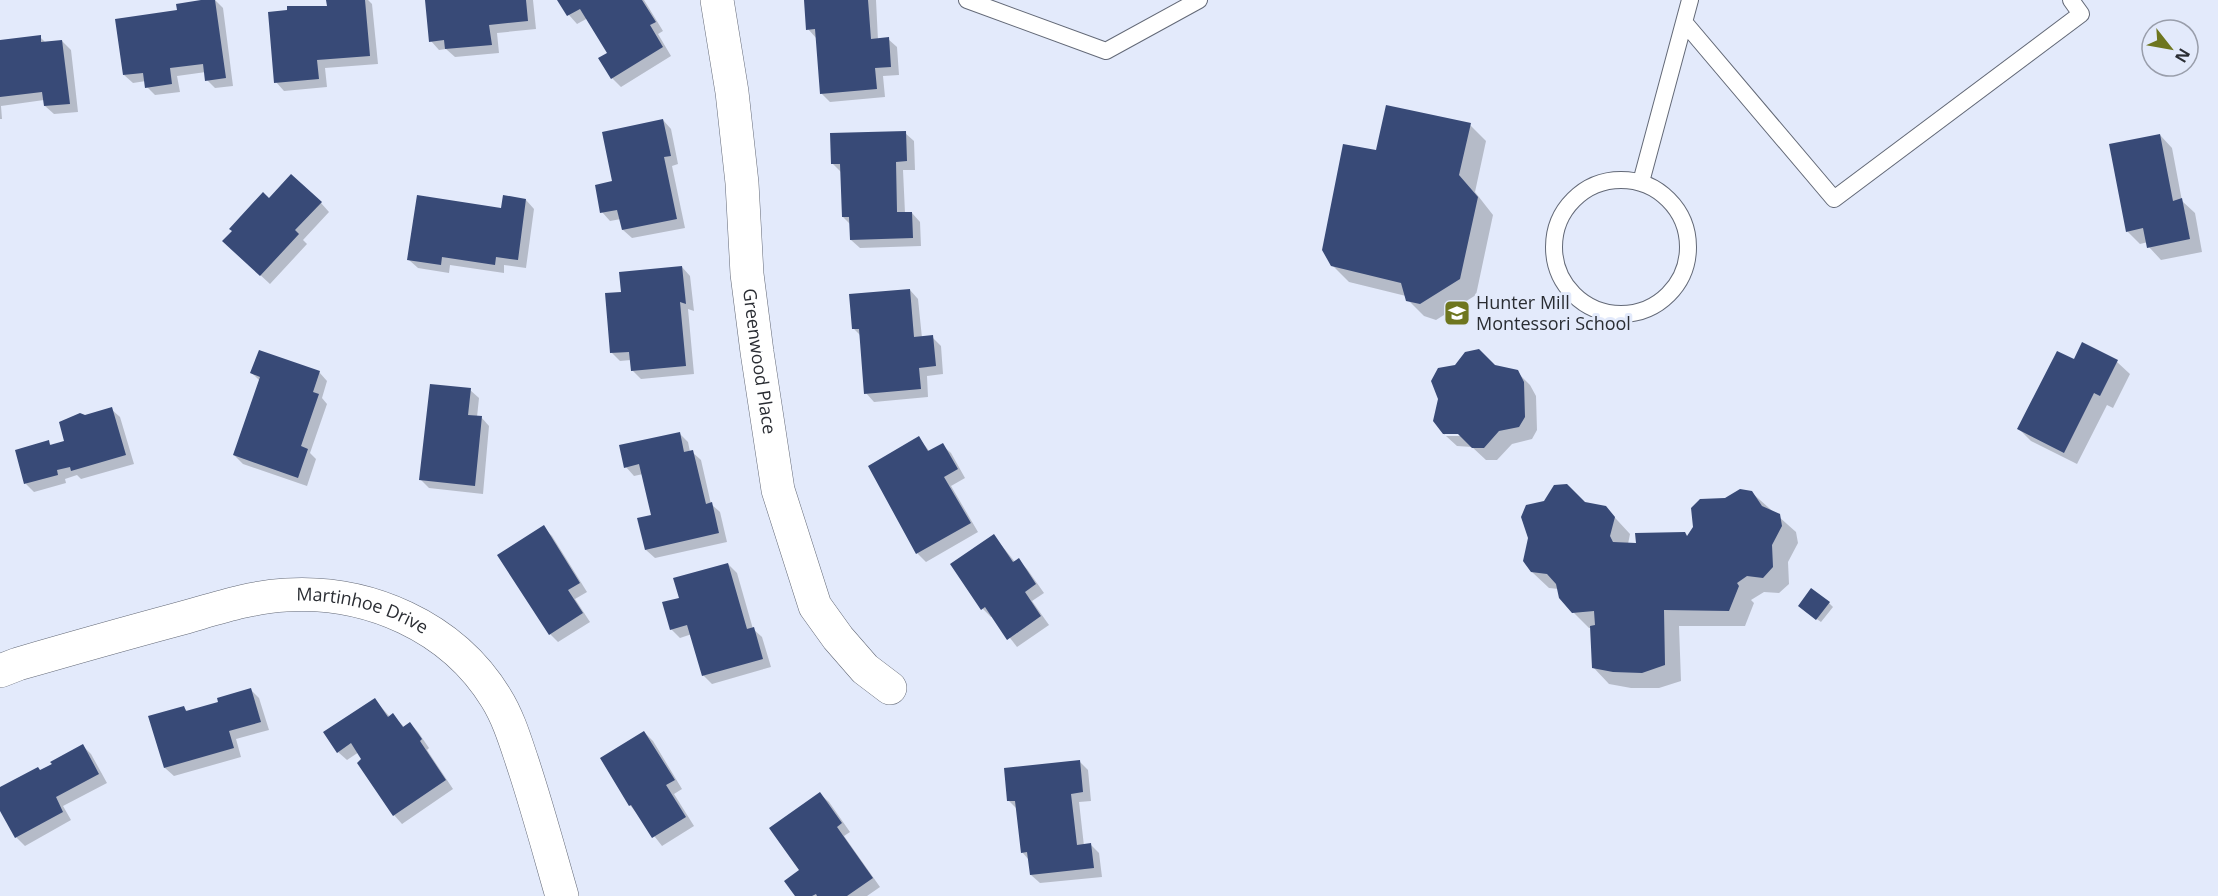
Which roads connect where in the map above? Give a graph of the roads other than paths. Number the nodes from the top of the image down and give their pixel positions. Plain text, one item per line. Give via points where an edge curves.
1 (717, 0) edge
2 (968, 0) edge
3 (1199, 0) edge
4 (1690, 0) edge
5 (2071, 0) edge
6 (1684, 22) junction
7 (1641, 182) junction
8 (0, 671) edge
9 (890, 688) dead end
10 (562, 896) edge

1 - 9 street, Greenwood Place via 742,183 747,274 778,490 814,606 865,669
2 - 3 lane via 1106,51
4 - 6 lane
5 - 6 lane via 2081,14 1834,200
6 - 7 lane
7 - 7 lane via 1619,179 1597,184 1578,195 1555,232 1554,254 1560,276 1573,294 1591,307 1612,314 1634,313 1655,305 1672,291 1686,261 1686,228 1676,208 1661,192
8 - 10 street, Martinhoe Drive via 244,601 286,595 366,602 404,616 440,638 471,666 496,698 538,808

